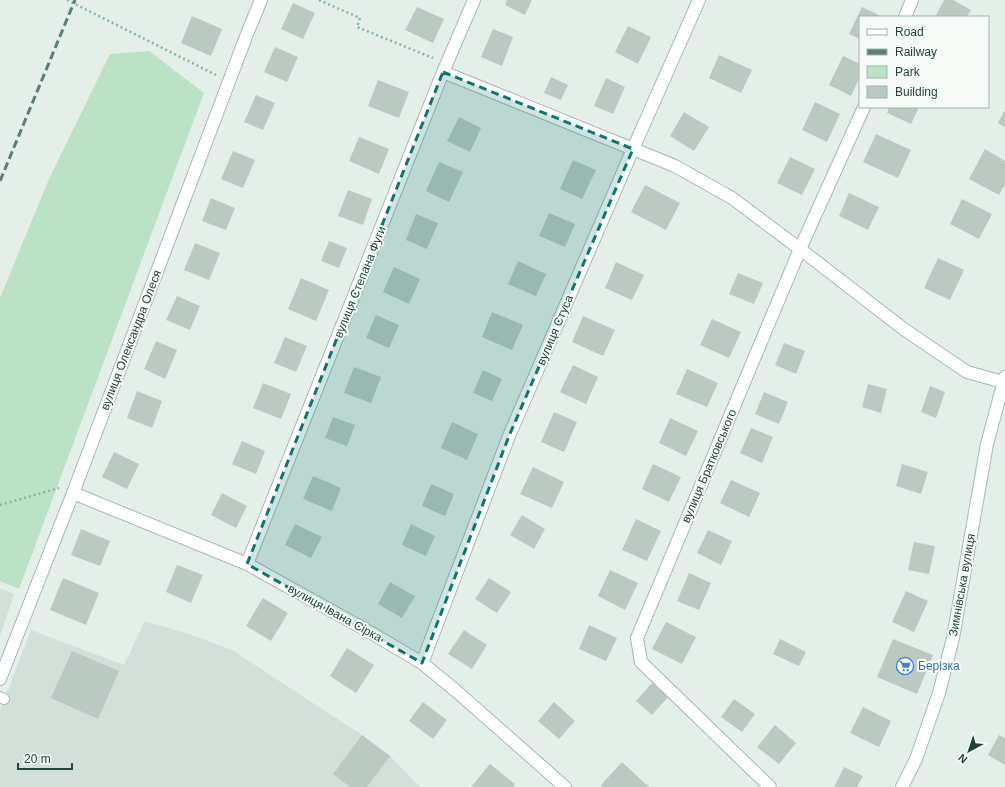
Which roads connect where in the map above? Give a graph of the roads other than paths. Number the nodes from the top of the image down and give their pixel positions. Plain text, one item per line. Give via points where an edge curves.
1 (261, 0) edge
2 (474, 0) edge
3 (699, 0) edge
4 (912, 0) edge
5 (905, 16) edge
6 (445, 68) junction
7 (864, 108) edge
8 (632, 149) junction
9 (800, 249) junction
10 (1004, 380) edge
11 (75, 488) junction
12 (247, 564) junction
13 (422, 664) junction
14 (0, 679) edge
15 (565, 787) edge
16 (770, 787) edge
17 (902, 787) edge

1 - 11 street, вулиця Олександра Олеся
2 - 6 street, вулиця Степана Фуги
3 - 8 street, вулиця Стуса
4 - 5 street
6 - 8 street
6 - 12 street, вулиця Степана Фуги
7 - 9 street, вулиця Братковського
8 - 9 street via 675,166 732,198
8 - 13 street, вулиця Стуса via 509,436
9 - 10 street via 905,330 967,372
9 - 16 street, вулиця Братковського via 637,638 641,662
10 - 17 street, Зимнівська вулиця via 987,444 954,638 940,693 916,759
11 - 12 street, вулиця Івана Сірка
11 - 14 street, вулиця Олександра Олеся
12 - 13 street, вулиця Івана Сірка
13 - 15 street, вулиця Івана Сірка

